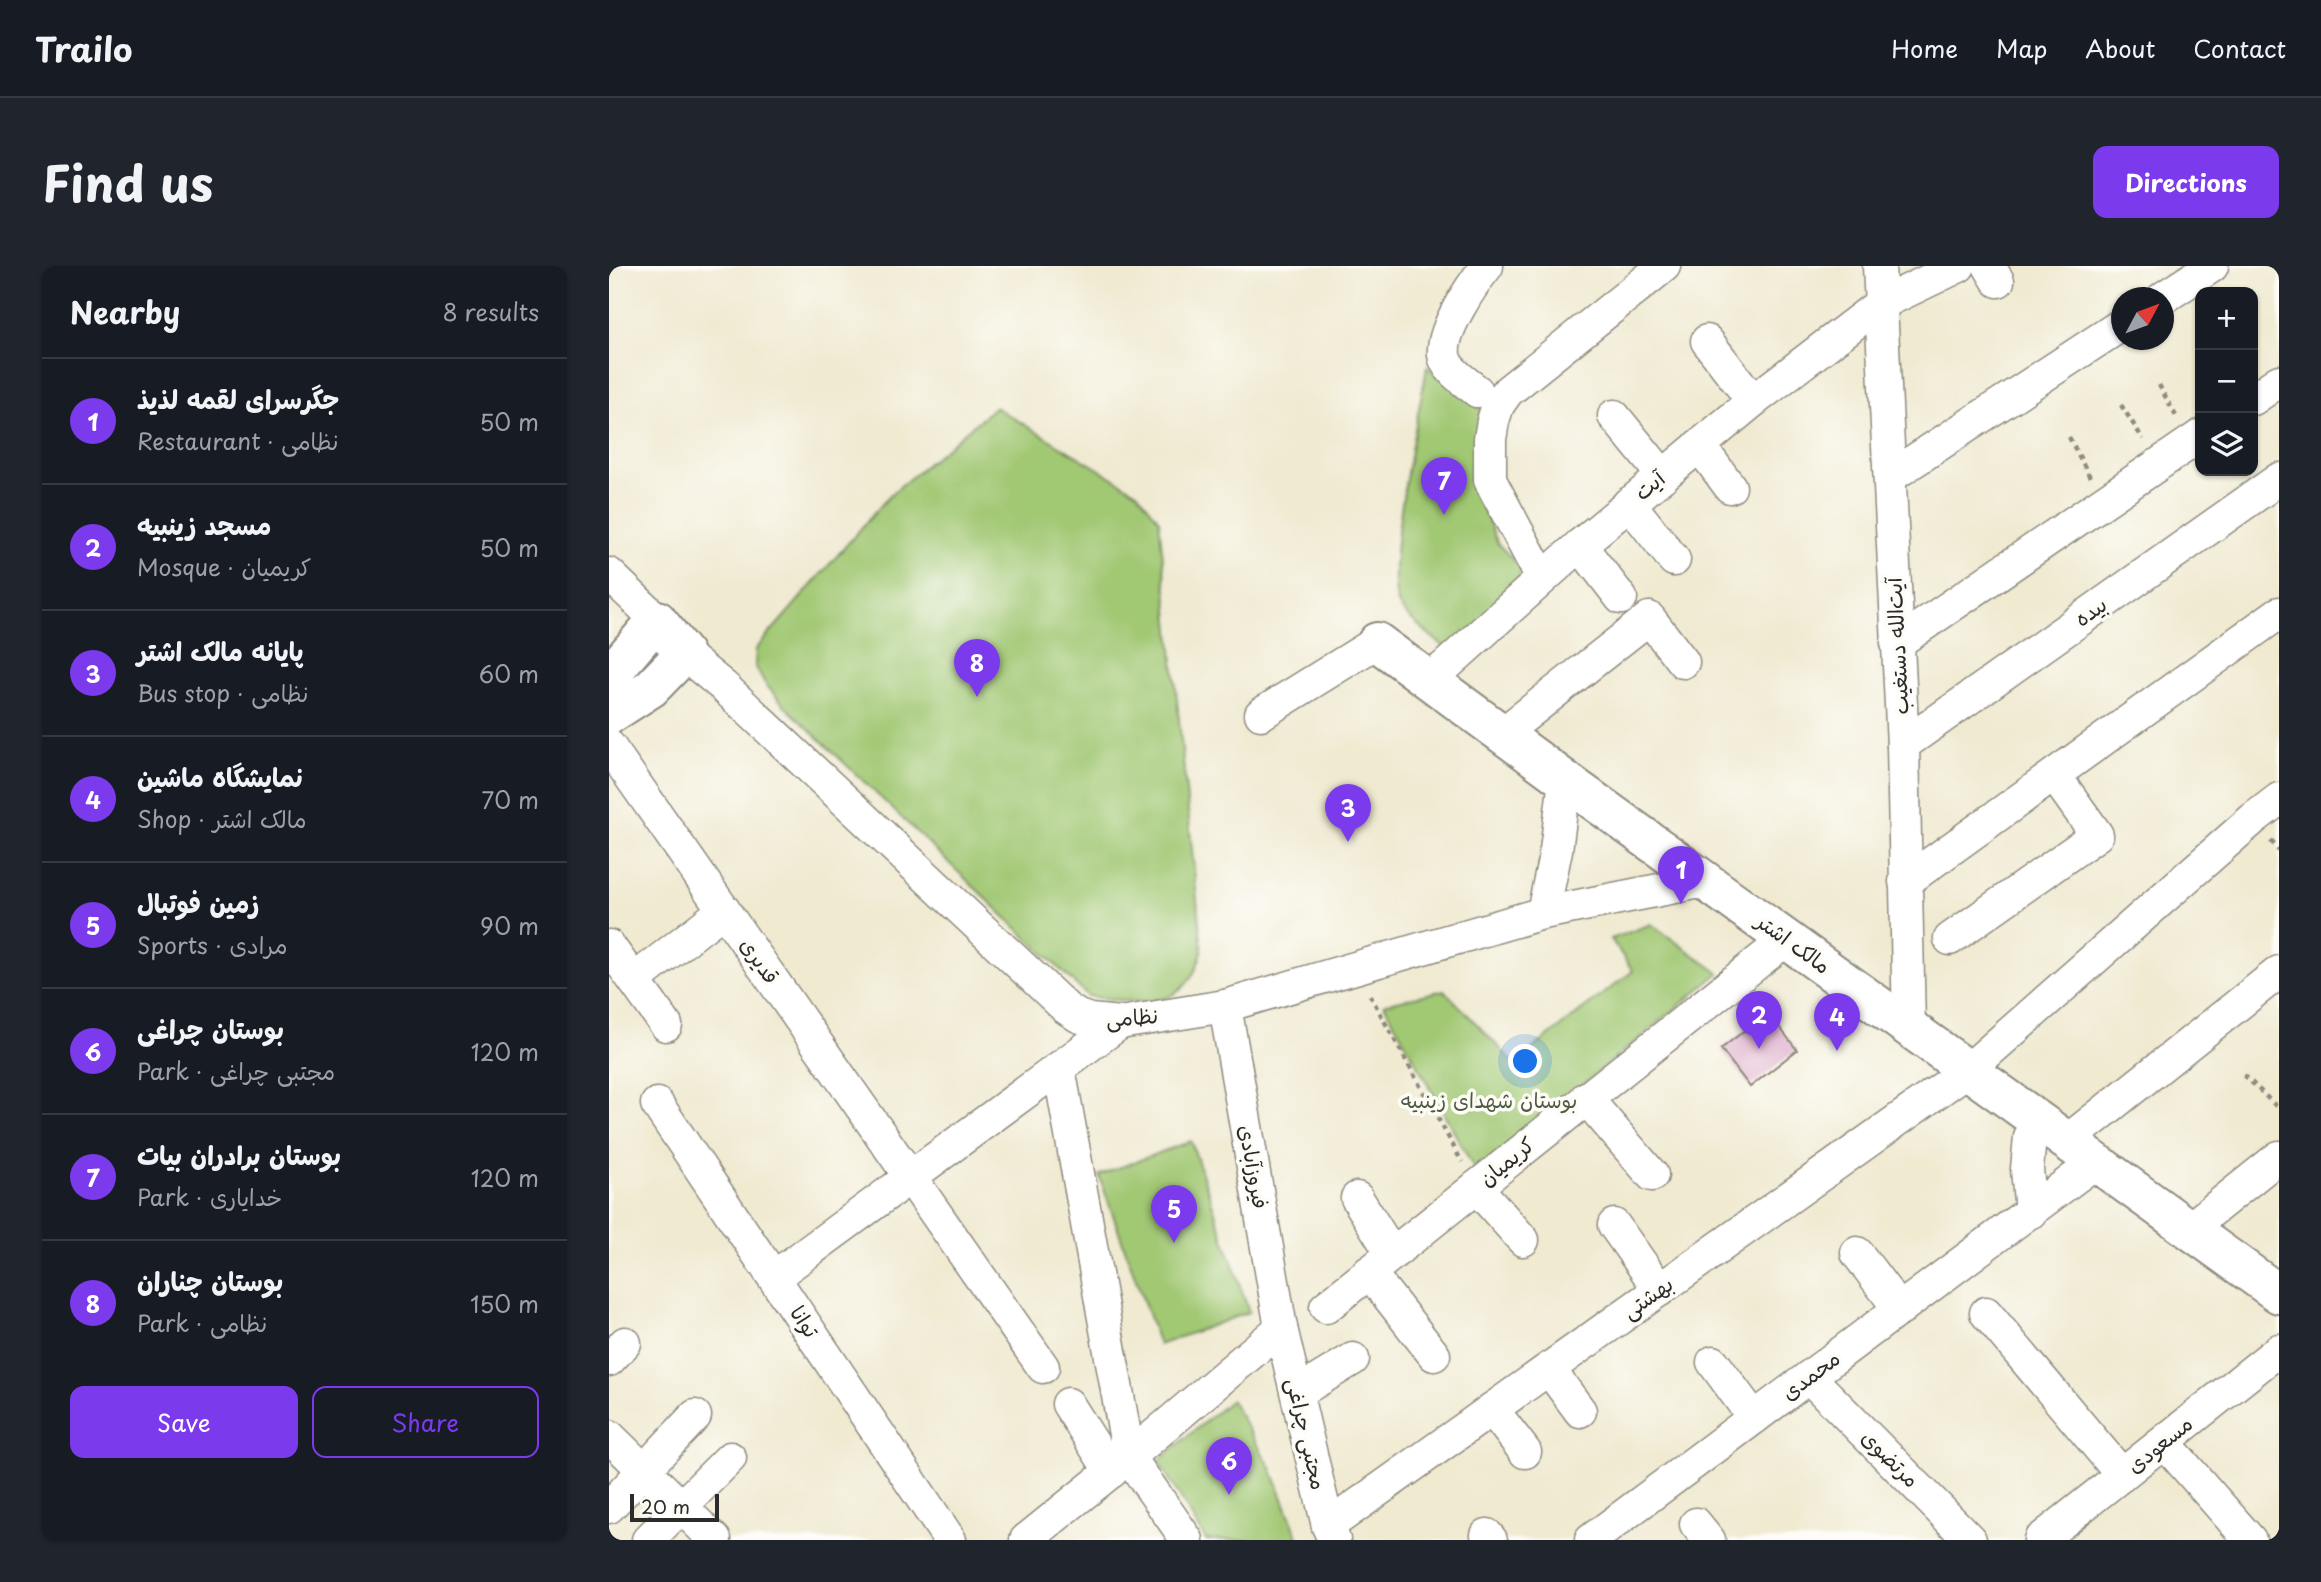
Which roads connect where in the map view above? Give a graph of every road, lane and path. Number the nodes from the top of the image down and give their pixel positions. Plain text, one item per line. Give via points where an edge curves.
1 (1487, 266) edge
2 (1664, 266) edge
3 (1879, 266) edge
4 (1959, 266) edge
5 (2211, 266) edge
6 (2174, 291) edge
7 (1880, 303) junction
8 (2111, 332) edge
9 (1707, 341) dead end
10 (2279, 381) edge
11 (1477, 391) dead end
12 (2258, 396) edge
13 (1753, 401) junction
14 (2121, 405) dead end
15 (1614, 416) dead end
16 (2070, 437) dead end
17 (2195, 439) edge
18 (1699, 445) junction
19 (2159, 464) junction
20 (1663, 475) junction
21 (1891, 477) junction
22 (2279, 479) edge
23 (1730, 487) dead end
24 (2103, 502) junction
25 (1629, 503) junction
26 (1580, 545) junction
27 (1674, 560) dead end
28 (609, 574) edge
29 (1542, 578) junction
30 (1621, 598) dead end
31 (2279, 613) edge
32 (657, 620) junction
33 (1377, 642) joint
34 (1897, 643) junction
35 (684, 654) junction
36 (1683, 662) dead end
37 (609, 676) edge
38 (1430, 680) junction
39 (1261, 714) dead end
40 (609, 715) edge
41 (1503, 734) junction
42 (1903, 745) junction
43 (609, 746) edge
44 (2055, 776) junction
45 (1565, 780) junction
46 (2279, 799) edge
47 (1705, 881) junction
48 (1905, 881) junction
49 (724, 910) junction
50 (1543, 913) junction
51 (1787, 939) junction
52 (1950, 939) dead end
53 (609, 946) edge
54 (1356, 969) junction
55 (2279, 972) edge
56 (633, 980) junction
57 (1224, 1006) junction
58 (1120, 1023) junction
59 (666, 1025) dead end
60 (1909, 1027) junction
61 (1059, 1068) junction
62 (1968, 1070) junction
63 (2244, 1075) dead end
64 (1587, 1098) junction
65 (657, 1104) dead end
66 (2279, 1109) edge
67 (2064, 1147) junction
68 (2279, 1157) edge
69 (1652, 1175) dead end
70 (910, 1177) junction
71 (1476, 1187) junction
72 (1357, 1198) dead end
73 (2031, 1212) junction
74 (1614, 1225) dead end
75 (2189, 1229) junction
76 (1523, 1240) dead end
77 (1857, 1253) dead end
78 (1380, 1263) junction
79 (774, 1277) junction
80 (2277, 1289) edge
81 (1660, 1290) junction
82 (1326, 1307) dead end
83 (1900, 1310) junction
84 (1986, 1313) dead end
85 (1281, 1328) junction
86 (2279, 1350) edge
87 (1434, 1355) dead end
88 (1353, 1359) dead end
89 (1713, 1362) dead end
90 (1043, 1367) dead end
91 (1549, 1369) junction
92 (1809, 1377) junction
93 (1297, 1393) junction
94 (1067, 1404) dead end
95 (1492, 1409) junction
96 (1580, 1411) dead end
97 (695, 1416) dead end
98 (1754, 1418) junction
99 (609, 1436) edge
100 (2164, 1442) junction
101 (1525, 1452) dead end
102 (730, 1458) dead end
103 (1120, 1465) junction
104 (642, 1469) junction
105 (2122, 1475) junction
106 (609, 1507) edge
107 (681, 1507) junction
108 (1331, 1533) edge
109 (1173, 1536) edge
110 (648, 1540) edge
111 (715, 1540) edge
112 (950, 1540) edge
113 (1026, 1540) edge
114 (1591, 1540) edge
115 (1970, 1540) edge
116 (2040, 1540) edge
117 (2250, 1540) edge

1 - 11 street via 1463,300 1444,355 1450,368
2 - 29 street via 1508,391 1497,405 1490,439 1490,480
3 - 7 street, آیت‌الله دستغیب
4 - 7 street, آیت
5 - 6 street
7 - 13 street, آیت
7 - 21 street, آیت‌الله دستغیب
8 - 21 street
9 - 13 street
10 - 12 street
13 - 18 street, آیت
14 - 19 path
15 - 20 street
16 - 24 path
17 - 19 street
18 - 20 street, آیت
18 - 23 street
19 - 24 street
20 - 25 street, آیت
21 - 34 street, آیت‌الله دستغیب
22 - 42 street, بیده
24 - 34 street
25 - 26 street, آیت
25 - 27 street
26 - 29 street, آیت
26 - 30 street
28 - 32 street
29 - 38 street, آیت
31 - 44 street
32 - 35 main road
32 - 37 main road
33 - 38 main road, مالک اشتر
33 - 39 street
34 - 42 street, آیت‌الله دستغیب
35 - 40 main road via 652,688
35 - 58 street, نظامی via 1066,1008 1090,1020
36 - 41 street via 1650,618
38 - 41 main road, مالک اشتر
41 - 45 main road, مالک اشتر
42 - 48 street, آیت‌الله دستغیب
43 - 49 street, قدیری
44 - 48 street
44 - 52 street via 2097,835
45 - 47 main road, مالک اشتر
45 - 50 street
46 - 62 street, بهشتی
47 - 50 street, نظامی
47 - 51 main road, مالک اشتر
48 - 60 street, آیت‌الله دستغیب
49 - 56 street
49 - 70 street, قدیری
50 - 54 street, نظامی
51 - 60 main road, مالک اشتر
51 - 64 street, کریمیان
53 - 56 street
54 - 57 street, نظامی
54 - 71 path
55 - 67 street, محمدی
56 - 59 street
57 - 58 street, نظامی
57 - 85 street, فیروزآبادی
58 - 61 street
60 - 62 main road, مالک اشتر
61 - 70 street
61 - 103 street
62 - 67 main road, مالک اشتر
62 - 81 street, بهشتی via 1814,1192
63 - 66 path
64 - 69 street
64 - 71 street, کریمیان
65 - 79 street, توانا
67 - 73 street, محمدی
67 - 73 street via 2027,1169
67 - 75 main road, مالک اشتر
68 - 75 street
70 - 79 street
70 - 90 street, قدیری
71 - 76 street
71 - 78 street, کریمیان
72 - 78 street
73 - 83 street, محمدی
74 - 81 street
75 - 80 main road, مالک اشتر
77 - 83 street
78 - 82 street, کریمیان
78 - 87 street
79 - 112 street, توانا
81 - 91 street, بهشتی
83 - 92 street, محمدی
84 - 105 street
85 - 93 street, مجتبی چراغی
85 - 103 street
86 - 100 street, مسعودی
88 - 93 street
89 - 98 street
91 - 95 street, بهشتی
91 - 96 street
92 - 98 street, محمدی
92 - 115 street, مرتضوی
93 - 108 street, مجتبی چراغی
94 - 103 street
95 - 101 street
95 - 108 street, بهشتی
97 - 104 street
98 - 114 street, محمدی
99 - 104 street
100 - 105 street, مسعودی
100 - 117 street
102 - 107 street
103 - 109 street
103 - 113 street
104 - 106 street
104 - 107 street
105 - 116 street, مسعودی
107 - 110 street
107 - 111 street

